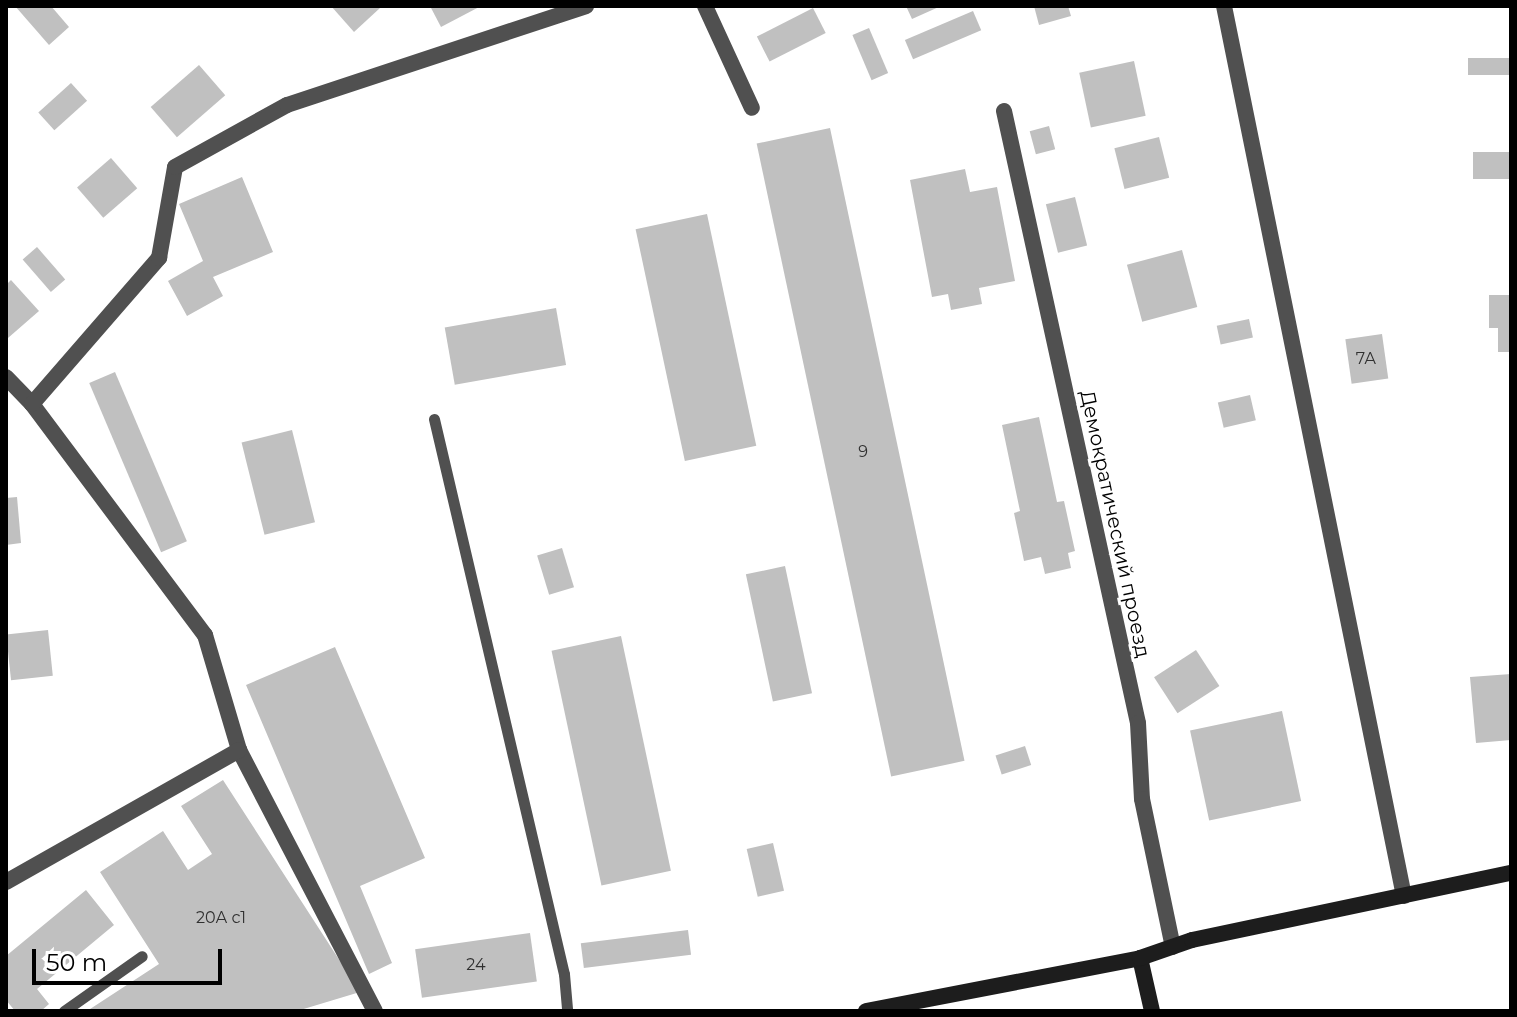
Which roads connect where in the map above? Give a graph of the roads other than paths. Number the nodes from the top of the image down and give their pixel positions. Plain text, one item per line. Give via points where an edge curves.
1 (586, 6) edge
2 (705, 6) edge
3 (1224, 6) edge
4 (752, 108) dead end
5 (1004, 111) dead end
6 (6, 377) edge
7 (32, 404) junction
8 (434, 419) dead end
9 (239, 750) junction
10 (1511, 873) edge
11 (6, 882) edge
12 (1404, 896) junction
13 (1173, 947) junction
14 (142, 956) dead end
15 (1140, 958) junction
16 (64, 1011) edge
17 (375, 1011) edge
18 (567, 1011) edge
19 (866, 1011) edge
20 (1152, 1011) edge

1 - 7 street via 287,105 175,167 159,258
2 - 4 street
3 - 12 street
5 - 13 street, Демократический проезд via 1138,723 1142,799
6 - 7 street
7 - 9 street via 205,635
8 - 18 lane via 564,974
9 - 11 street
9 - 17 street
10 - 12 main road
12 - 13 main road
13 - 15 main road
14 - 16 lane
15 - 19 main road
15 - 20 main road

